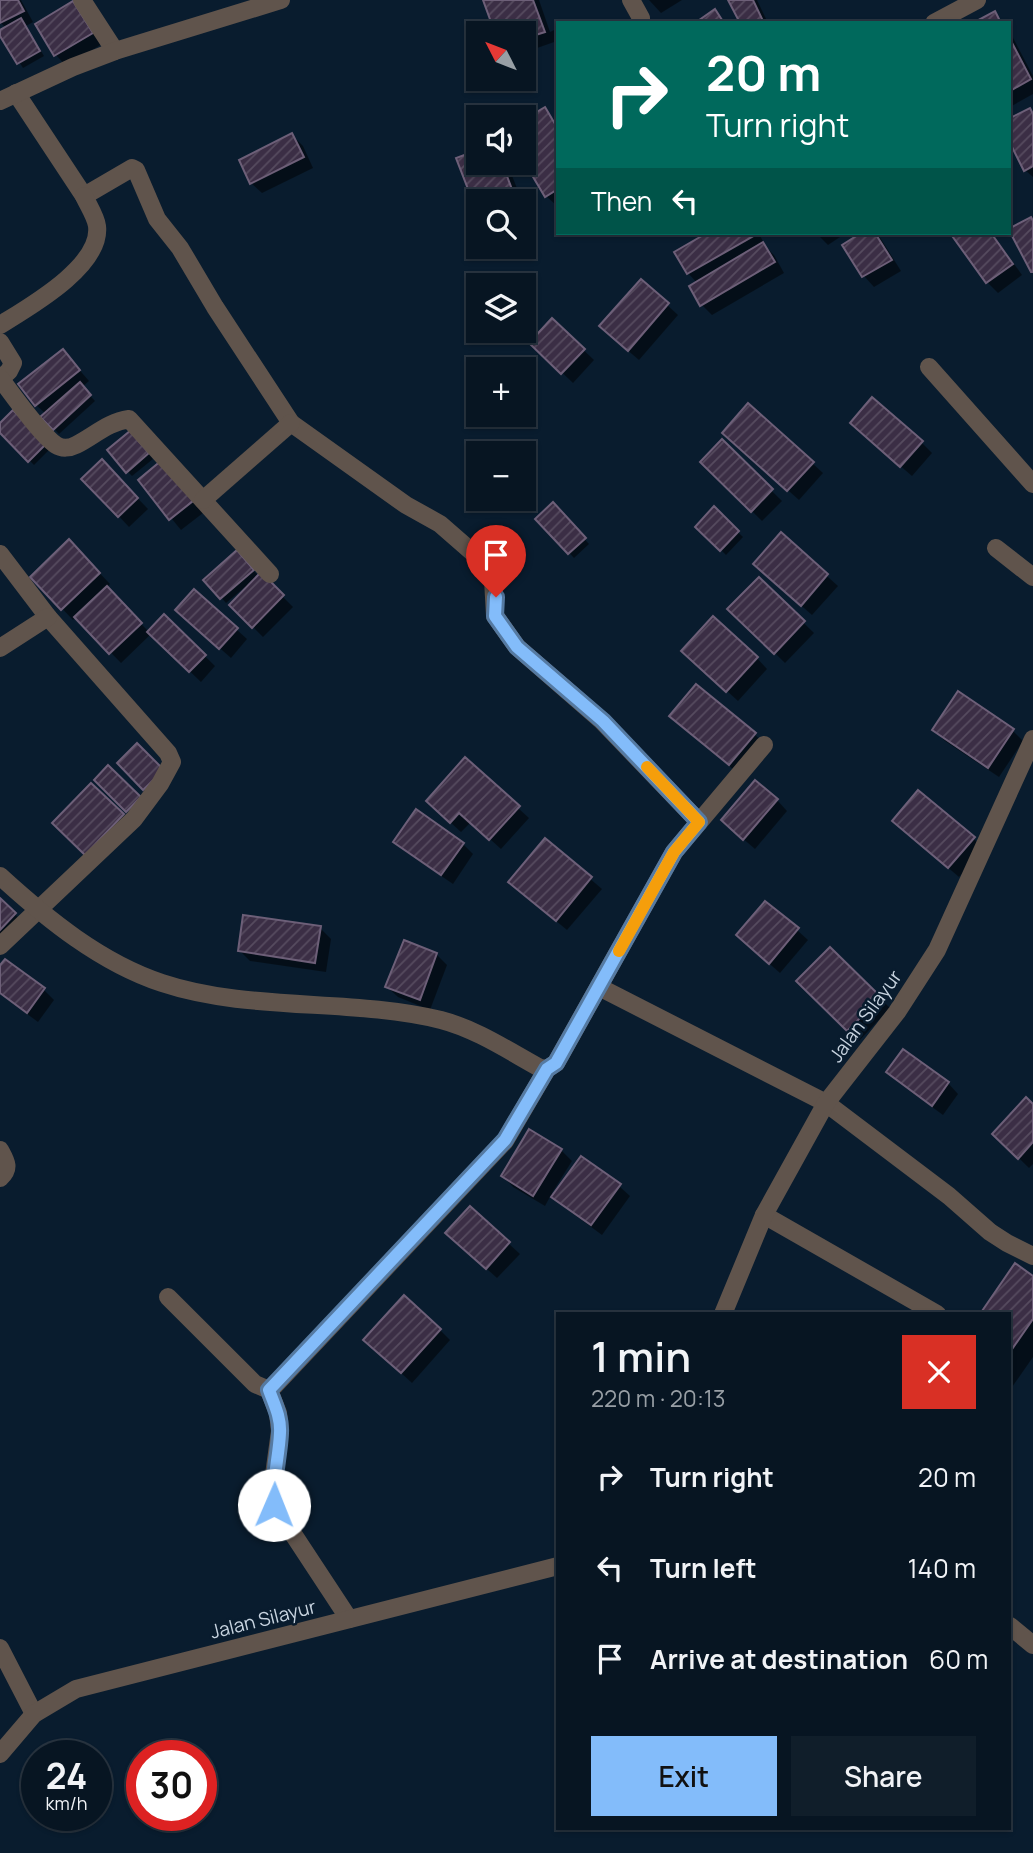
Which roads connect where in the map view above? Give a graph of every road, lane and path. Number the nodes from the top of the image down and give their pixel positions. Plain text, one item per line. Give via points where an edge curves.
1 (82, 0) edge
2 (281, 0) edge
3 (631, 0) edge
4 (977, 0) edge
5 (641, 18) dead end
6 (938, 21) edge
7 (115, 51) junction
8 (8, 97) edge
9 (84, 196) junction
10 (0, 325) edge
11 (0, 342) edge
12 (929, 367) dead end
13 (0, 378) edge
14 (290, 423) junction
15 (1033, 484) edge
16 (203, 500) junction
17 (996, 548) dead end
18 (0, 554) edge
19 (270, 574) dead end
20 (1033, 577) edge
21 (48, 617) junction
22 (0, 648) edge
23 (1033, 739) edge
24 (764, 745) dead end
25 (699, 822) junction
26 (0, 876) edge
27 (37, 909) junction
28 (0, 946) edge
29 (599, 987) junction
30 (547, 1069) junction
31 (826, 1103) junction
32 (0, 1150) edge
33 (0, 1178) edge
34 (764, 1216) junction
35 (1033, 1256) edge
36 (168, 1297) dead end
37 (724, 1312) edge
38 (933, 1312) edge
39 (269, 1390) junction
40 (556, 1567) edge
41 (349, 1619) junction
42 (1011, 1627) edge
43 (1033, 1644) edge
44 (0, 1648) edge
45 (34, 1714) junction
46 (0, 1754) edge

1 - 7 street
2 - 7 street
3 - 5 street
4 - 6 street
7 - 8 street
8 - 9 street
9 - 10 street via 97,225 91,253 57,286
9 - 14 street via 132,168 136,170 157,219
11 - 13 street via 13,363
12 - 15 street
13 - 16 street via 54,444 63,448 129,419
14 - 16 street
14 - 25 street via 440,524 487,565 493,579 495,616 517,647 603,721
16 - 19 street
17 - 20 street
18 - 21 street
21 - 22 street
21 - 27 street via 172,762 134,819
23 - 31 street, Jalan Silayur via 937,950 897,1012
24 - 25 street
25 - 29 street via 674,852
26 - 27 street
27 - 28 street
27 - 30 street via 95,950 161,983 201,994 442,1020
29 - 30 street via 556,1063
29 - 31 street
30 - 39 street via 505,1140
31 - 34 street, Jalan Silayur
31 - 35 street via 990,1232
32 - 33 street via 7,1161
34 - 37 street, Jalan Silayur
34 - 38 street
36 - 39 street via 255,1384
39 - 41 street via 280,1431 274,1505
40 - 41 street, Jalan Silayur
41 - 45 street, Jalan Silayur via 76,1689
42 - 43 street
44 - 45 street
45 - 46 street, Jalan Silayur

